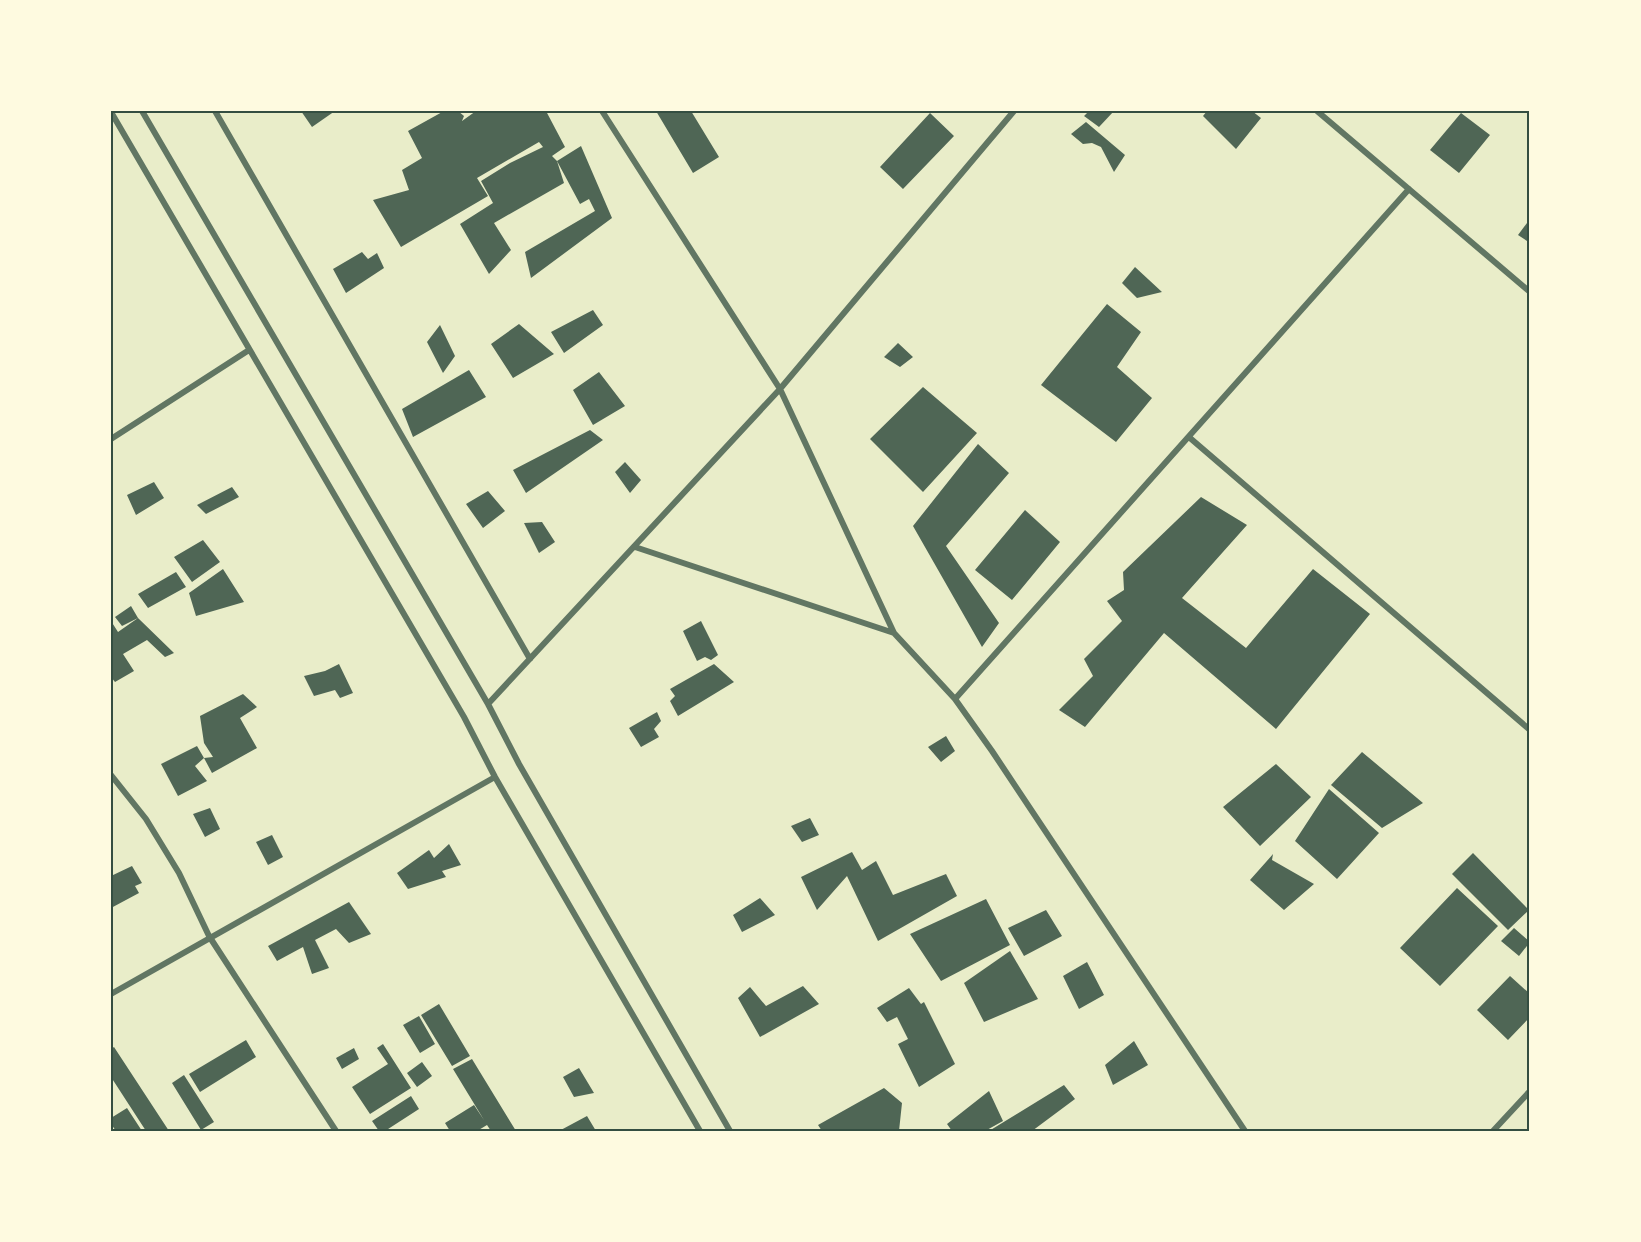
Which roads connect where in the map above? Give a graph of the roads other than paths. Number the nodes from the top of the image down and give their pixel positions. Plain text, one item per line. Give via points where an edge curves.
1 (142, 111) edge
2 (215, 111) edge
3 (602, 111) edge
4 (1014, 111) edge
5 (1317, 111) edge
6 (111, 112) edge
7 (1409, 189) junction
8 (1530, 292) edge
9 (249, 350) junction
10 (780, 390) junction
11 (1190, 438) junction
12 (111, 439) edge
13 (634, 547) junction
14 (894, 633) junction
15 (530, 659) junction
16 (955, 699) junction
17 (488, 704) junction
18 (1530, 730) edge
19 (111, 775) edge
20 (495, 777) junction
21 (209, 936) junction
22 (111, 994) edge
23 (1530, 1091) edge
24 (336, 1131) edge
25 (700, 1131) edge
26 (730, 1131) edge
27 (1245, 1131) edge
28 (1493, 1131) edge

1 - 17 street
2 - 15 street
3 - 10 street
4 - 10 street
5 - 7 street
6 - 9 street
7 - 8 street
7 - 11 street
9 - 12 street
9 - 20 street via 464,717
10 - 13 street
10 - 14 street
11 - 16 street
11 - 18 street
13 - 14 street
13 - 15 street
14 - 16 street
15 - 17 street
16 - 27 street
17 - 26 street
19 - 21 street via 146,819
20 - 21 street
20 - 25 street
21 - 22 street
21 - 24 street
23 - 28 street

